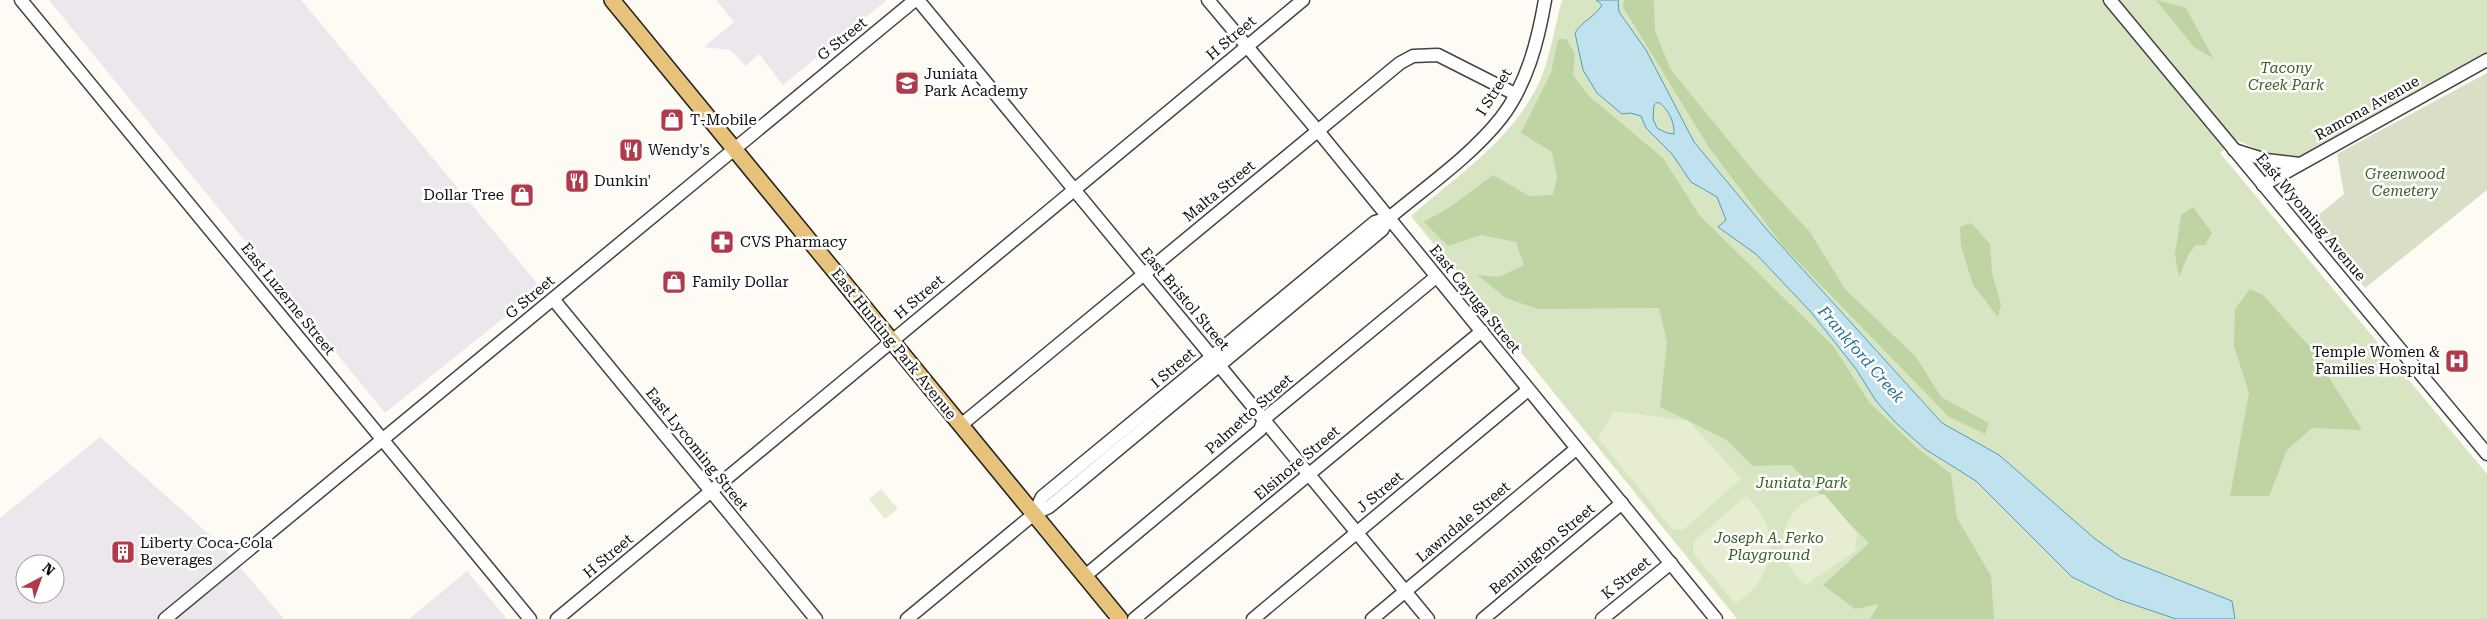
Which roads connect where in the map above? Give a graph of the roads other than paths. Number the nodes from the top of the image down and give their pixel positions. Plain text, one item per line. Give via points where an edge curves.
1 (21, 0) edge
2 (612, 0) edge
3 (916, 0) edge
4 (1208, 0) edge
5 (1303, 0) edge
6 (1545, 0) edge
7 (2110, 0) edge
8 (1247, 46) junction
9 (2487, 60) edge
10 (1515, 94) junction
11 (1318, 131) junction
12 (734, 148) junction
13 (2234, 150) junction
14 (2300, 164) junction
15 (2263, 185) junction
16 (1074, 189) junction
17 (1389, 218) junction
18 (1142, 275) junction
19 (1436, 277) junction
20 (553, 299) junction
21 (1482, 331) junction
22 (892, 341) junction
23 (1216, 361) junction
24 (1528, 390) junction
25 (1264, 419) junction
26 (961, 425) junction
27 (383, 439) junction
28 (1576, 449) junction
29 (2487, 454) edge
30 (1309, 474) junction
31 (711, 491) junction
32 (1622, 503) junction
33 (1034, 514) junction
34 (1357, 533) junction
35 (1671, 563) junction
36 (1085, 576) junction
37 (1405, 591) junction
38 (166, 619) edge
39 (530, 619) edge
40 (557, 619) edge
41 (816, 619) edge
42 (907, 619) edge
43 (1120, 619) edge
44 (1134, 619) edge
45 (1253, 619) edge
46 (1372, 619) edge
47 (1428, 619) edge
48 (1483, 619) edge
49 (1602, 619) edge
50 (1716, 619) edge

1 - 27 street, East Luzerne Street
2 - 12 main road, East Hunting Park Avenue
3 - 12 street, G Street
3 - 16 street, East Bristol Street
4 - 8 street, East Cayuga Street
5 - 8 street, H Street
6 - 10 street, I Street via 1531,61
7 - 13 street, East Wyoming Avenue
8 - 11 street, East Cayuga Street
8 - 16 street, H Street
9 - 14 street, Ramona Avenue
10 - 11 street, Malta Street via 1438,55 1413,56 1400,63
10 - 17 street, I Street via 1502,116 1477,145
11 - 17 street, East Cayuga Street
11 - 18 street, Malta Street
12 - 20 street, G Street
12 - 22 main road, East Hunting Park Avenue
13 - 14 street via 2266,160
13 - 15 street, East Wyoming Avenue
14 - 15 street, Ramona Avenue
15 - 29 street, East Wyoming Avenue
16 - 18 street, East Bristol Street
16 - 22 street, H Street
17 - 19 street, East Cayuga Street
17 - 23 street, I Street via 1375,222
18 - 23 street, East Bristol Street
18 - 26 street, Malta Street
19 - 21 street, East Cayuga Street
19 - 25 street, Palmetto Street
20 - 27 street, G Street
20 - 31 street, East Lycoming Street
21 - 24 street, East Cayuga Street
21 - 30 street, Elsinore Street
22 - 26 main road, East Hunting Park Avenue
22 - 31 street, H Street
23 - 25 street, East Bristol Street
23 - 33 street, I Street via 1042,497
24 - 28 street, East Cayuga Street
24 - 34 street, J Street
25 - 30 street, East Bristol Street
25 - 36 street, Palmetto Street via 1260,430
26 - 33 main road, East Hunting Park Avenue
27 - 38 street, G Street
27 - 39 street, East Luzerne Street
28 - 32 street, East Cayuga Street
28 - 37 street, Lawndale Street
30 - 34 street, East Bristol Street
30 - 44 street, Elsinore Street
31 - 40 street, H Street
31 - 41 street, East Lycoming Street
32 - 35 street, East Cayuga Street
32 - 48 street, Bennington Street
33 - 36 main road, East Hunting Park Avenue
33 - 42 street, I Street
34 - 37 street, East Bristol Street
34 - 45 street, J Street
35 - 49 street, K Street
35 - 50 street, East Cayuga Street
36 - 43 main road, East Hunting Park Avenue
37 - 46 street, Lawndale Street
37 - 47 street, East Bristol Street

